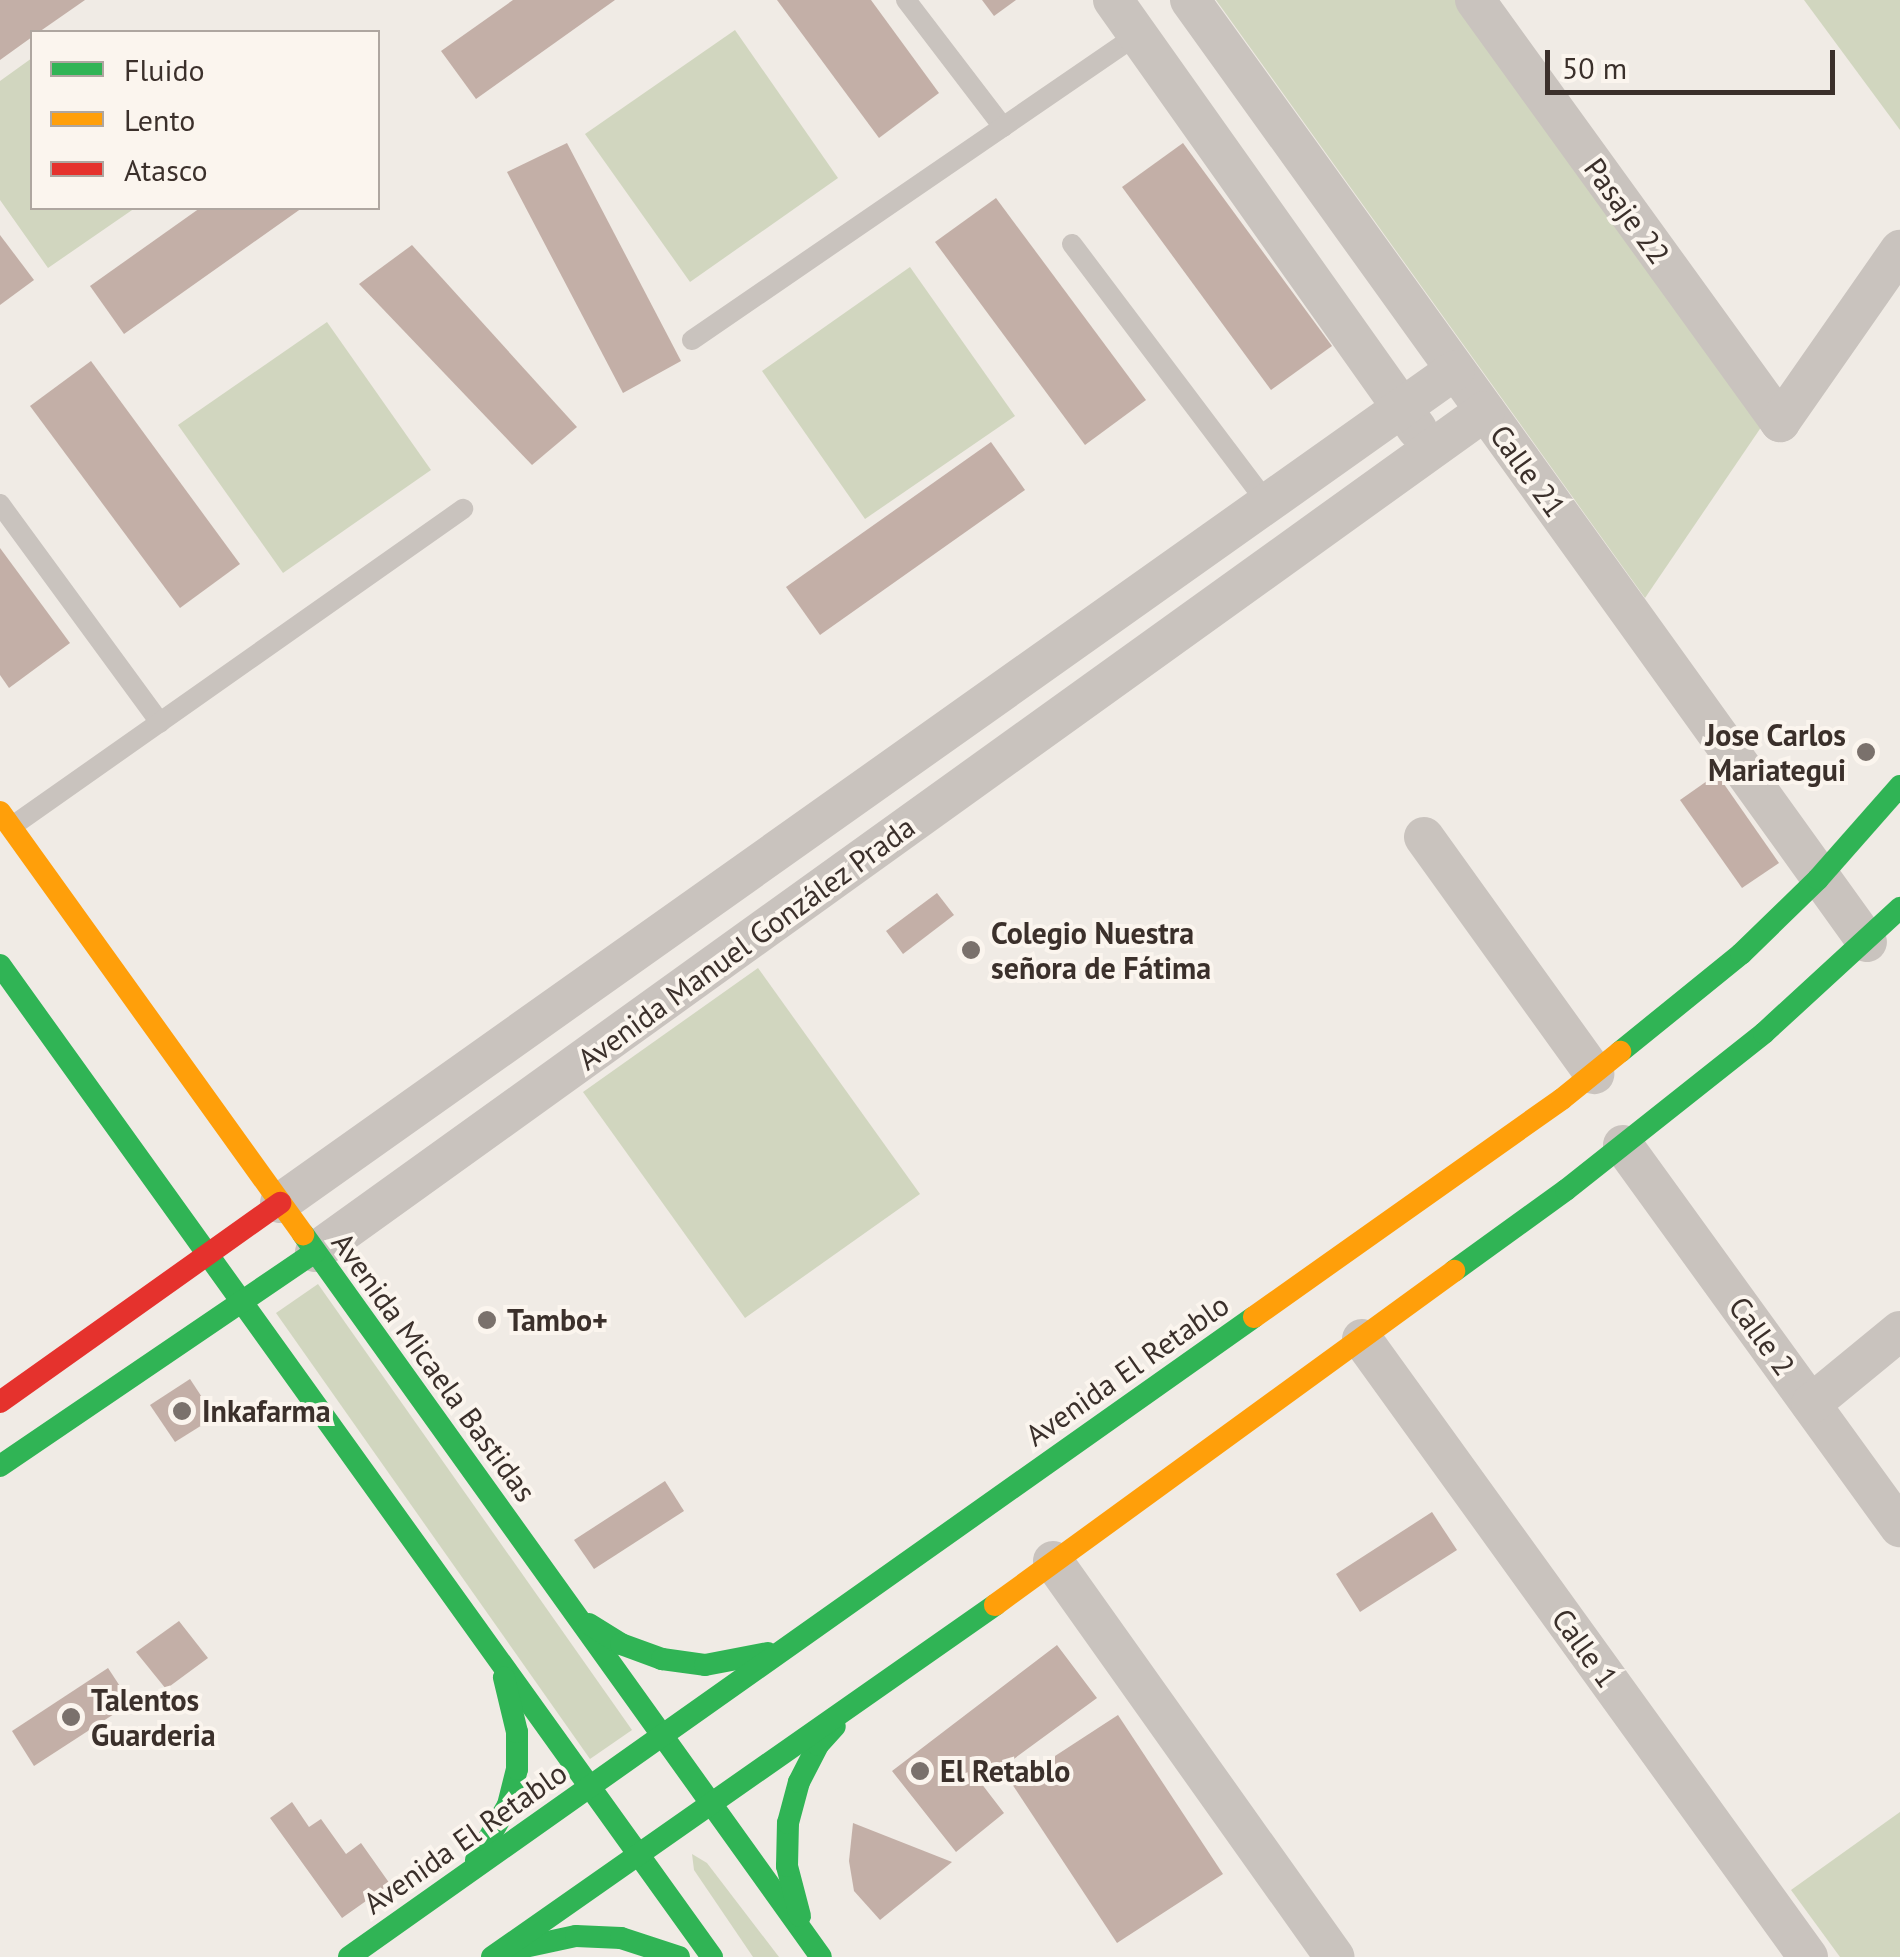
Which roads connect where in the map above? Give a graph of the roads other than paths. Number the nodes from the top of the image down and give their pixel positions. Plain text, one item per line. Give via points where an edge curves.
1 (906, 0) edge
2 (1113, 0) edge
3 (1190, 0) edge
4 (1474, 0) edge
5 (1137, 35) junction
6 (1003, 127) junction
7 (1072, 244) dead end
8 (1900, 250) edge
9 (692, 340) dead end
10 (1456, 370) junction
11 (1401, 408) junction
12 (1485, 411) junction
13 (1433, 449) junction
14 (1267, 503) junction
15 (0, 504) edge
16 (463, 510) dead end
17 (160, 723) junction
18 (1900, 786) edge
19 (6, 819) edge
20 (1424, 837) dead end
21 (1818, 878) junction
22 (1900, 908) edge
23 (1867, 942) junction
24 (0, 965) edge
25 (1594, 1074) junction
26 (1623, 1145) junction
27 (280, 1203) junction
28 (314, 1252) junction
29 (208, 1255) junction
30 (242, 1303) junction
31 (1900, 1331) edge
32 (1362, 1338) junction
33 (0, 1402) edge
34 (1811, 1404) junction
35 (0, 1466) edge
36 (1900, 1527) edge
37 (1053, 1561) junction
38 (576, 1615) junction
39 (789, 1645) junction
40 (496, 1656) junction
41 (847, 1713) junction
42 (663, 1734) junction
43 (590, 1786) junction
44 (712, 1803) junction
45 (640, 1853) junction
46 (470, 1870) junction
47 (817, 1951) edge
48 (349, 1957) edge
49 (493, 1957) edge
50 (680, 1957) edge
51 (712, 1957) edge
52 (1334, 1957) edge
53 (1808, 1957) edge

1 - 6 lane
2 - 5 street
3 - 10 street, Calle 21
4 - 8 street, Pasaje 22 via 1780,422
5 - 6 lane
5 - 11 street
6 - 9 lane
7 - 14 lane
10 - 11 street, Avenida Manuel González Prada
10 - 12 street, Calle 21
11 - 13 street
11 - 14 street, Avenida Manuel González Prada
12 - 13 street, Avenida Manuel González Prada
12 - 21 street, Calle 21
13 - 28 street, Avenida Manuel González Prada via 794,925
14 - 27 street, Avenida Manuel González Prada
15 - 17 lane
16 - 17 lane
17 - 19 lane
18 - 21 main road, Avenida El Retablo
19 - 27 main road, Avenida Micaela Bastidas
20 - 25 street
21 - 23 street, Calle 21
21 - 25 main road, Avenida El Retablo via 1741,954
22 - 23 main road
23 - 26 main road
24 - 29 main road
25 - 39 main road, Avenida El Retablo
26 - 32 main road
26 - 34 street, Calle 2
27 - 28 main road, Avenida Micaela Bastidas
27 - 29 main road, Avenida Manuel González Prada
28 - 30 main road, Avenida Manuel González Prada
28 - 38 main road, Avenida Micaela Bastidas
29 - 30 main road
29 - 33 main road, Avenida Manuel González Prada
30 - 35 main road, Avenida Manuel González Prada
30 - 40 main road
31 - 34 street
32 - 37 main road
32 - 53 street, Calle 1
34 - 36 street, Calle 2
37 - 41 main road
37 - 52 street
38 - 39 main road via 621,1644 662,1659 748,1660
38 - 42 main road, Avenida Micaela Bastidas
39 - 42 main road, Avenida El Retablo
40 - 43 main road
40 - 46 main road via 511,1694 516,1769 508,1806
41 - 44 main road
41 - 47 main road via 818,1745 788,1823 795,1907
42 - 43 main road, Avenida El Retablo
42 - 44 main road, Avenida Micaela Bastidas
43 - 45 main road
43 - 46 main road, Avenida El Retablo
44 - 45 main road
44 - 47 main road, Avenida Micaela Bastidas
45 - 49 main road
45 - 51 main road
46 - 48 main road, Avenida El Retablo
49 - 50 main road via 576,1936 622,1938

